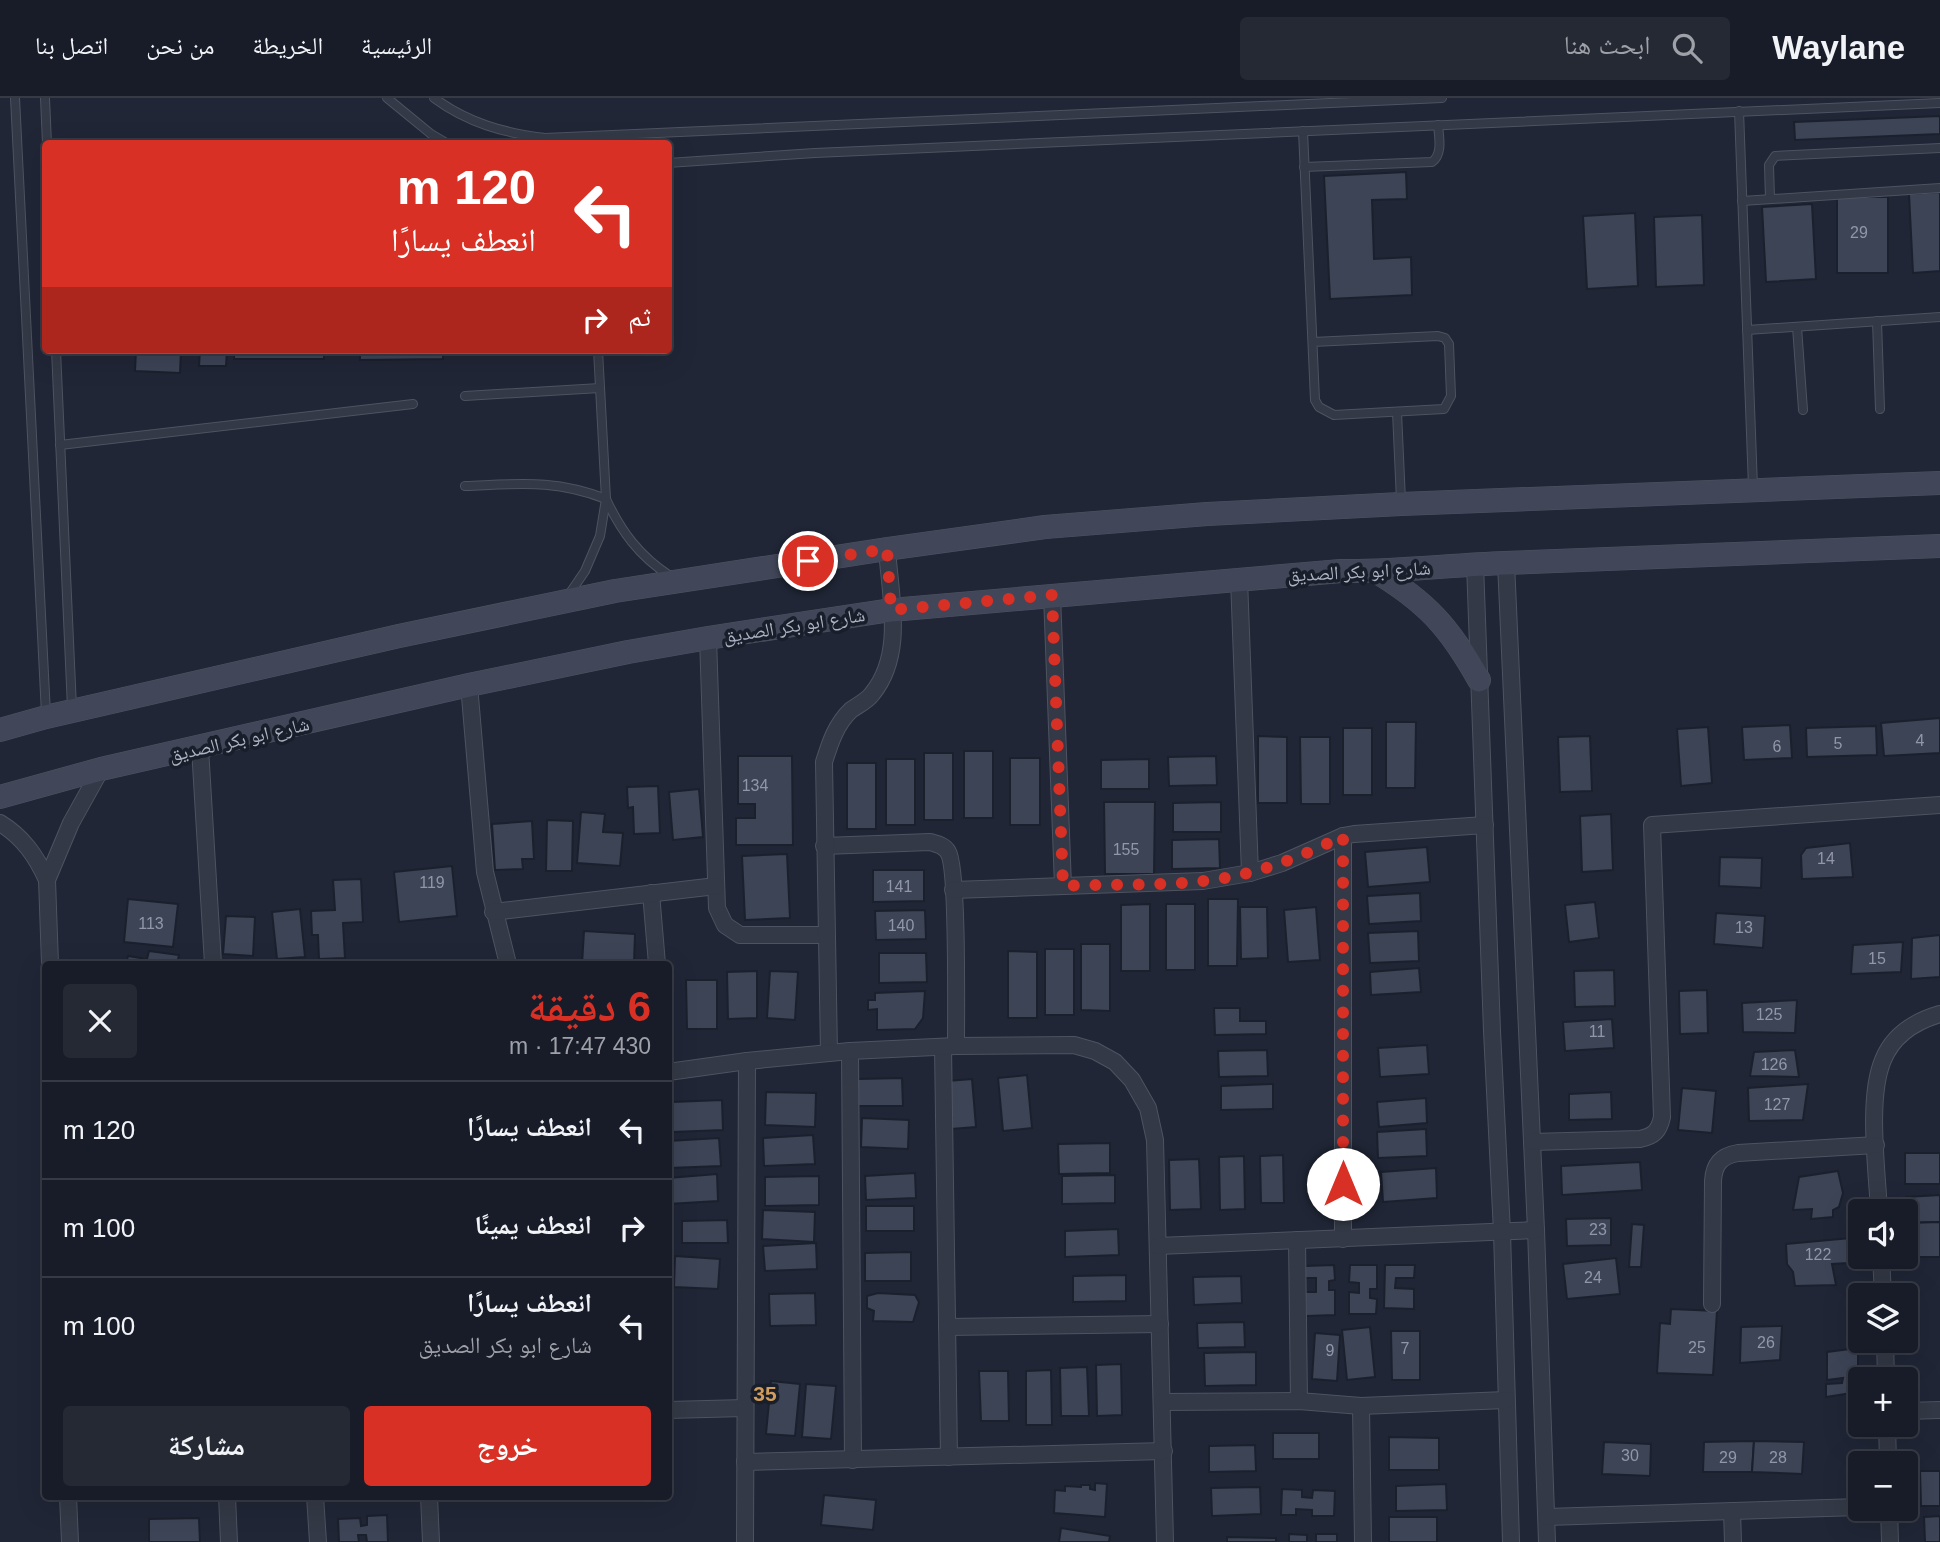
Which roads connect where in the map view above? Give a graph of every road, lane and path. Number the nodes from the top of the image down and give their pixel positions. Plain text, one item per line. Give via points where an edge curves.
1 (15, 98) edge
2 (45, 98) edge
3 (387, 98) edge
4 (434, 98) edge
5 (1442, 98) edge
6 (1940, 103) edge
7 (1738, 111) junction
8 (1438, 125) junction
9 (1303, 131) junction
10 (47, 140) edge
11 (441, 140) edge
12 (1940, 148) edge
13 (672, 163) edge
14 (1304, 167) junction
15 (1940, 188) edge
16 (1770, 199) junction
17 (1742, 201) junction
18 (1940, 317) edge
19 (1877, 321) junction
20 (1797, 327) junction
21 (1747, 330) junction
22 (1313, 342) junction
23 (56, 354) edge
24 (598, 354) edge
25 (600, 388) junction
26 (465, 396) dead end
27 (413, 404) dead end
28 (1880, 409) dead end
29 (1803, 410) dead end
30 (1397, 412) junction
31 (60, 445) junction
32 (1940, 483) edge
33 (465, 486) dead end
34 (1753, 490) junction
35 (606, 499) junction
36 (1401, 504) junction
37 (1940, 546) edge
38 (887, 549) junction
39 (1506, 563) junction
40 (1475, 564) junction
41 (1375, 571) junction
42 (1239, 579) junction
43 (677, 581) junction
44 (1052, 595) junction
45 (564, 602) junction
46 (891, 610) junction
47 (1508, 612) junction
48 (1477, 614) junction
49 (708, 638) junction
50 (1479, 680) junction
51 (469, 685) junction
52 (72, 711) junction
53 (46, 717) junction
54 (0, 730) edge
55 (200, 748) junction
56 (102, 769) junction
57 (0, 797) edge
58 (1940, 805) edge
59 (0, 823) edge
60 (1485, 825) junction
61 (1343, 836) junction
62 (824, 846) junction
63 (1250, 873) junction
64 (47, 880) junction
65 (716, 886) junction
66 (1063, 886) junction
67 (953, 890) junction
68 (651, 893) junction
69 (493, 912) junction
70 (825, 935) junction
71 (50, 961) edge
72 (213, 961) edge
73 (507, 961) edge
74 (657, 961) edge
75 (1940, 1014) edge
76 (950, 1046) junction
77 (850, 1051) junction
78 (829, 1053) junction
79 (747, 1060) junction
80 (672, 1071) edge
81 (1532, 1142) junction
82 (1876, 1145) junction
83 (1878, 1199) edge
84 (1536, 1230) junction
85 (1502, 1232) junction
86 (1343, 1239) junction
87 (1297, 1240) junction
88 (1158, 1246) junction
89 (1712, 1304) dead end
90 (1160, 1324) junction
91 (947, 1327) junction
92 (1506, 1399) junction
93 (1298, 1401) junction
94 (1162, 1402) junction
95 (1361, 1406) junction
96 (746, 1408) junction
97 (672, 1410) edge
98 (1940, 1410) edge
99 (1918, 1411) edge
100 (1164, 1451) junction
101 (949, 1457) junction
102 (853, 1460) junction
103 (745, 1462) junction
104 (68, 1500) edge
105 (226, 1500) edge
106 (315, 1500) edge
107 (429, 1500) edge
108 (1848, 1507) edge
109 (1732, 1511) junction
110 (1547, 1517) junction
111 (1889, 1521) edge
112 (70, 1542) edge
113 (229, 1542) edge
114 (318, 1542) edge
115 (431, 1542) edge
116 (744, 1542) edge
117 (1165, 1542) edge
118 (1363, 1542) edge
119 (1511, 1542) edge
120 (1547, 1542) edge
121 (1733, 1542) edge
122 (1890, 1542) edge

1 - 53 lane
2 - 10 lane
3 - 11 lane
4 - 5 lane via 477,123 545,138
6 - 7 lane
7 - 8 lane
7 - 17 lane
8 - 9 lane
8 - 14 lane via 1439,153 1432,162
9 - 13 lane
9 - 14 lane
12 - 16 lane via 1775,156 1769,165
14 - 22 lane
15 - 16 lane
16 - 17 lane
17 - 21 lane
18 - 19 lane
19 - 20 lane
19 - 28 lane
20 - 21 lane
20 - 29 lane
21 - 34 lane
22 - 30 lane via 1319,407 1334,415
22 - 30 lane via 1444,338 1449,344 1449,403 1444,409
23 - 31 lane
24 - 25 lane
25 - 26 lane
25 - 35 lane
27 - 31 lane
30 - 36 lane
31 - 52 lane
32 - 34 main road
33 - 35 lane via 549,483
34 - 36 main road
35 - 43 lane via 634,547
35 - 45 lane via 600,536 585,571
36 - 38 main road via 1059,526
37 - 39 main road, شارع ابو بكر الصديق
38 - 43 main road
38 - 46 street
39 - 40 main road, شارع ابو بكر الصديق
39 - 47 street
40 - 41 main road, شارع ابو بكر الصديق
40 - 48 street
41 - 42 main road, شارع ابو بكر الصديق
41 - 50 main road via 1426,606 1447,628
42 - 44 main road, شارع ابو بكر الصديق
42 - 63 street
43 - 45 main road
44 - 46 main road, شارع ابو بكر الصديق
44 - 66 street
45 - 52 main road
46 - 49 main road, شارع ابو بكر الصديق
46 - 62 street via 893,640 887,669 872,695 849,712 832,735 824,762
47 - 48 street
47 - 81 street
48 - 50 street
49 - 51 main road, شارع ابو بكر الصديق
49 - 65 street
50 - 60 street
51 - 55 main road, شارع ابو بكر الصديق
51 - 69 street via 480,836
52 - 53 main road
53 - 54 main road
55 - 56 main road, شارع ابو بكر الصديق
55 - 72 street
56 - 57 main road, شارع ابو بكر الصديق
56 - 64 street via 71,823
58 - 81 street via 1652,825 1659,1128 1640,1139
59 - 64 street via 22,839
60 - 61 street
60 - 85 street
61 - 63 street
61 - 86 street
62 - 67 street via 942,845 951,859
62 - 70 street
63 - 66 street via 1203,881
64 - 71 street
65 - 68 street
65 - 70 street via 717,908 725,925 740,935
66 - 67 street
67 - 76 street
68 - 69 street
68 - 74 street
69 - 73 street
70 - 78 street
75 - 82 street via 1916,1022 1897,1038 1883,1059 1877,1083
76 - 77 street
76 - 88 street via 1074,1045 1115,1062 1148,1108 1155,1140
76 - 91 street
77 - 78 street
77 - 102 street
78 - 79 street
79 - 80 street
79 - 96 street
81 - 84 street
82 - 83 street
82 - 89 street via 1738,1153 1719,1161 1713,1181
84 - 85 street
84 - 110 street
85 - 86 street
85 - 92 street
86 - 87 street
87 - 88 street
87 - 93 street
88 - 90 street
90 - 91 street
90 - 94 street
91 - 101 street
92 - 95 street
92 - 119 street
93 - 94 street
93 - 95 street
94 - 100 street
95 - 118 street
96 - 97 street
96 - 103 street
98 - 99 street
100 - 101 street
100 - 117 street
101 - 102 street
102 - 103 street
103 - 116 street
104 - 112 street
105 - 113 street
106 - 114 street
107 - 115 street
108 - 109 street
109 - 110 street
109 - 121 street
110 - 120 street
111 - 122 street

